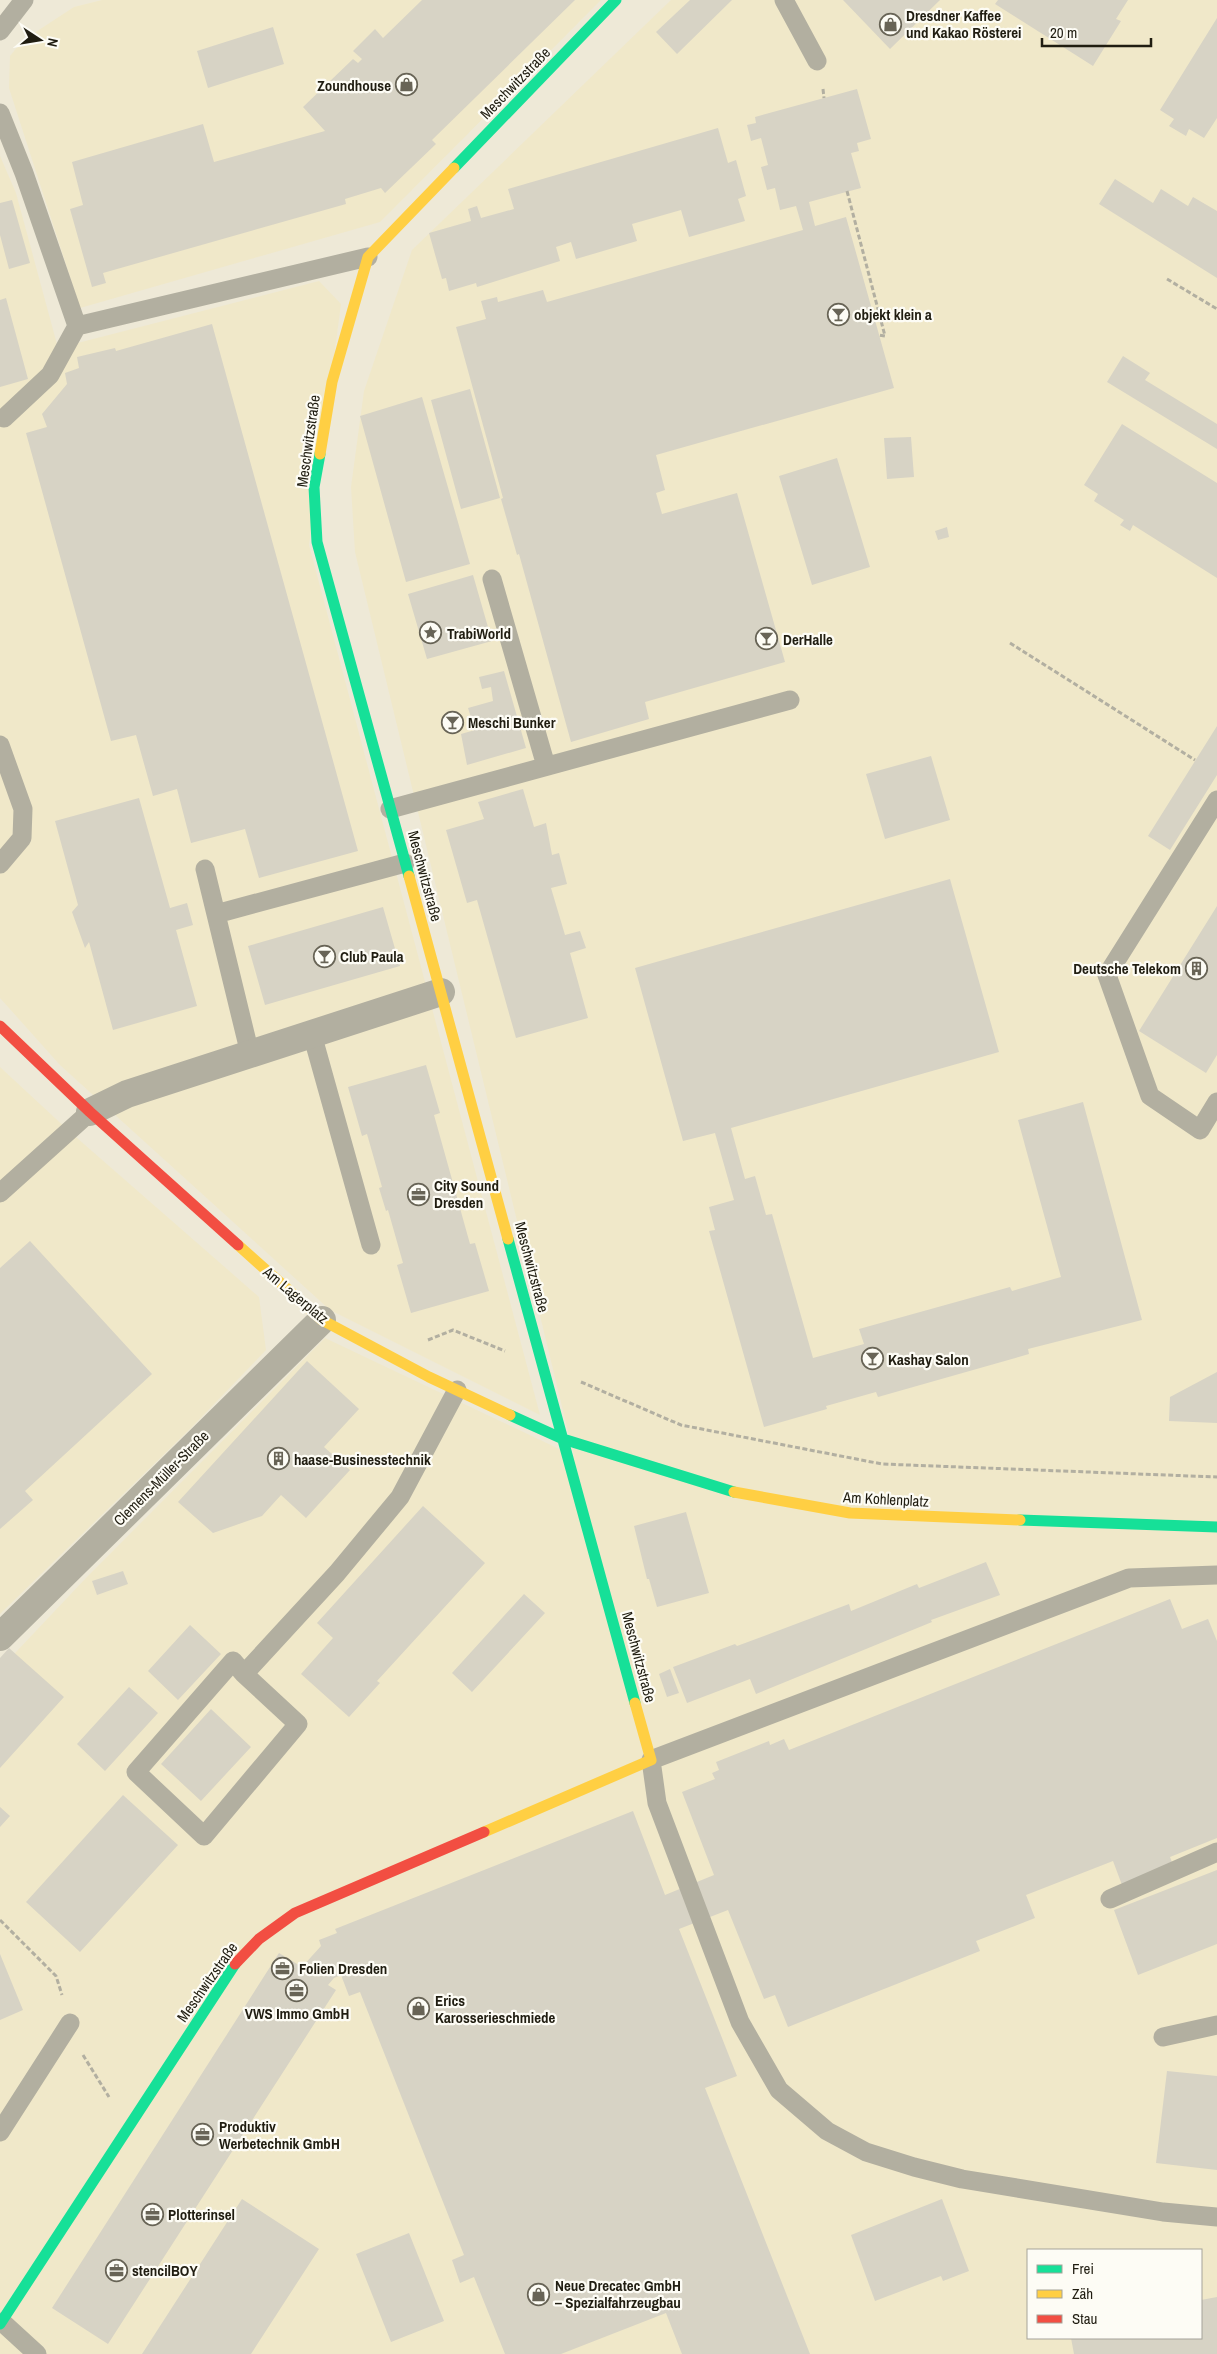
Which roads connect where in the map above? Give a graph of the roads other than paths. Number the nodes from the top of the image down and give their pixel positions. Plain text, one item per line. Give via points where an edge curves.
1 (24, 0) edge
2 (616, 0) edge
3 (784, 0) edge
4 (0, 31) edge
5 (817, 61) dead end
6 (0, 113) edge
7 (368, 257) junction
8 (77, 326) junction
9 (4, 418) dead end
10 (492, 578) dead end
11 (790, 700) dead end
12 (0, 745) edge
13 (546, 766) junction
14 (1217, 800) edge
15 (390, 809) junction
16 (405, 863) junction
17 (0, 864) edge
18 (205, 868) dead end
19 (216, 914) junction
20 (441, 992) junction
21 (0, 1026) edge
22 (312, 1034) junction
23 (250, 1054) junction
24 (1217, 1102) edge
25 (90, 1112) junction
26 (0, 1193) edge
27 (371, 1245) dead end
28 (322, 1320) junction
29 (457, 1390) junction
30 (563, 1440) junction
31 (1217, 1527) edge
32 (1217, 1575) edge
33 (0, 1637) edge
34 (244, 1674) junction
35 (651, 1760) junction
36 (1217, 1852) edge
37 (1110, 1899) dead end
38 (70, 2023) dead end
39 (1217, 2024) edge
40 (1163, 2037) dead end
41 (0, 2132) edge
42 (1217, 2217) edge
43 (1, 2323) edge
44 (37, 2354) edge

1 - 4 lane
2 - 7 street, Meschwitzstraße
3 - 5 lane
6 - 8 lane
7 - 8 lane
7 - 15 street, Meschwitzstraße via 332,382 314,487 317,542
8 - 9 lane via 50,375
10 - 13 lane
11 - 13 lane
12 - 17 lane via 23,809 22,838
13 - 15 lane
14 - 24 lane via 1107,975 1150,1096 1200,1130
15 - 16 street, Meschwitzstraße
16 - 19 lane
16 - 20 street, Meschwitzstraße
18 - 19 lane
19 - 23 lane
20 - 22 street
20 - 30 street, Meschwitzstraße
21 - 25 street, Am Lagerplatz
22 - 23 street
22 - 27 lane
23 - 25 street via 128,1094
25 - 26 lane
25 - 28 street, Am Lagerplatz
28 - 29 street, Am Lagerplatz
28 - 33 street, Clemens-Müller-Straße
29 - 30 street, Am Lagerplatz
29 - 34 lane via 400,1497 337,1573
30 - 31 street, Am Kohlenplatz via 736,1492 850,1514
30 - 35 street, Meschwitzstraße
32 - 35 lane via 1129,1578
34 - 34 lane via 298,1724 204,1836 136,1772 233,1661
35 - 42 lane via 656,1802 740,2022 779,2090 827,2131 866,2152 962,2179 1163,2212
35 - 43 street, Meschwitzstraße via 295,1913 250,1946 229,1972
36 - 37 lane
38 - 41 lane
39 - 40 lane
43 - 44 lane

